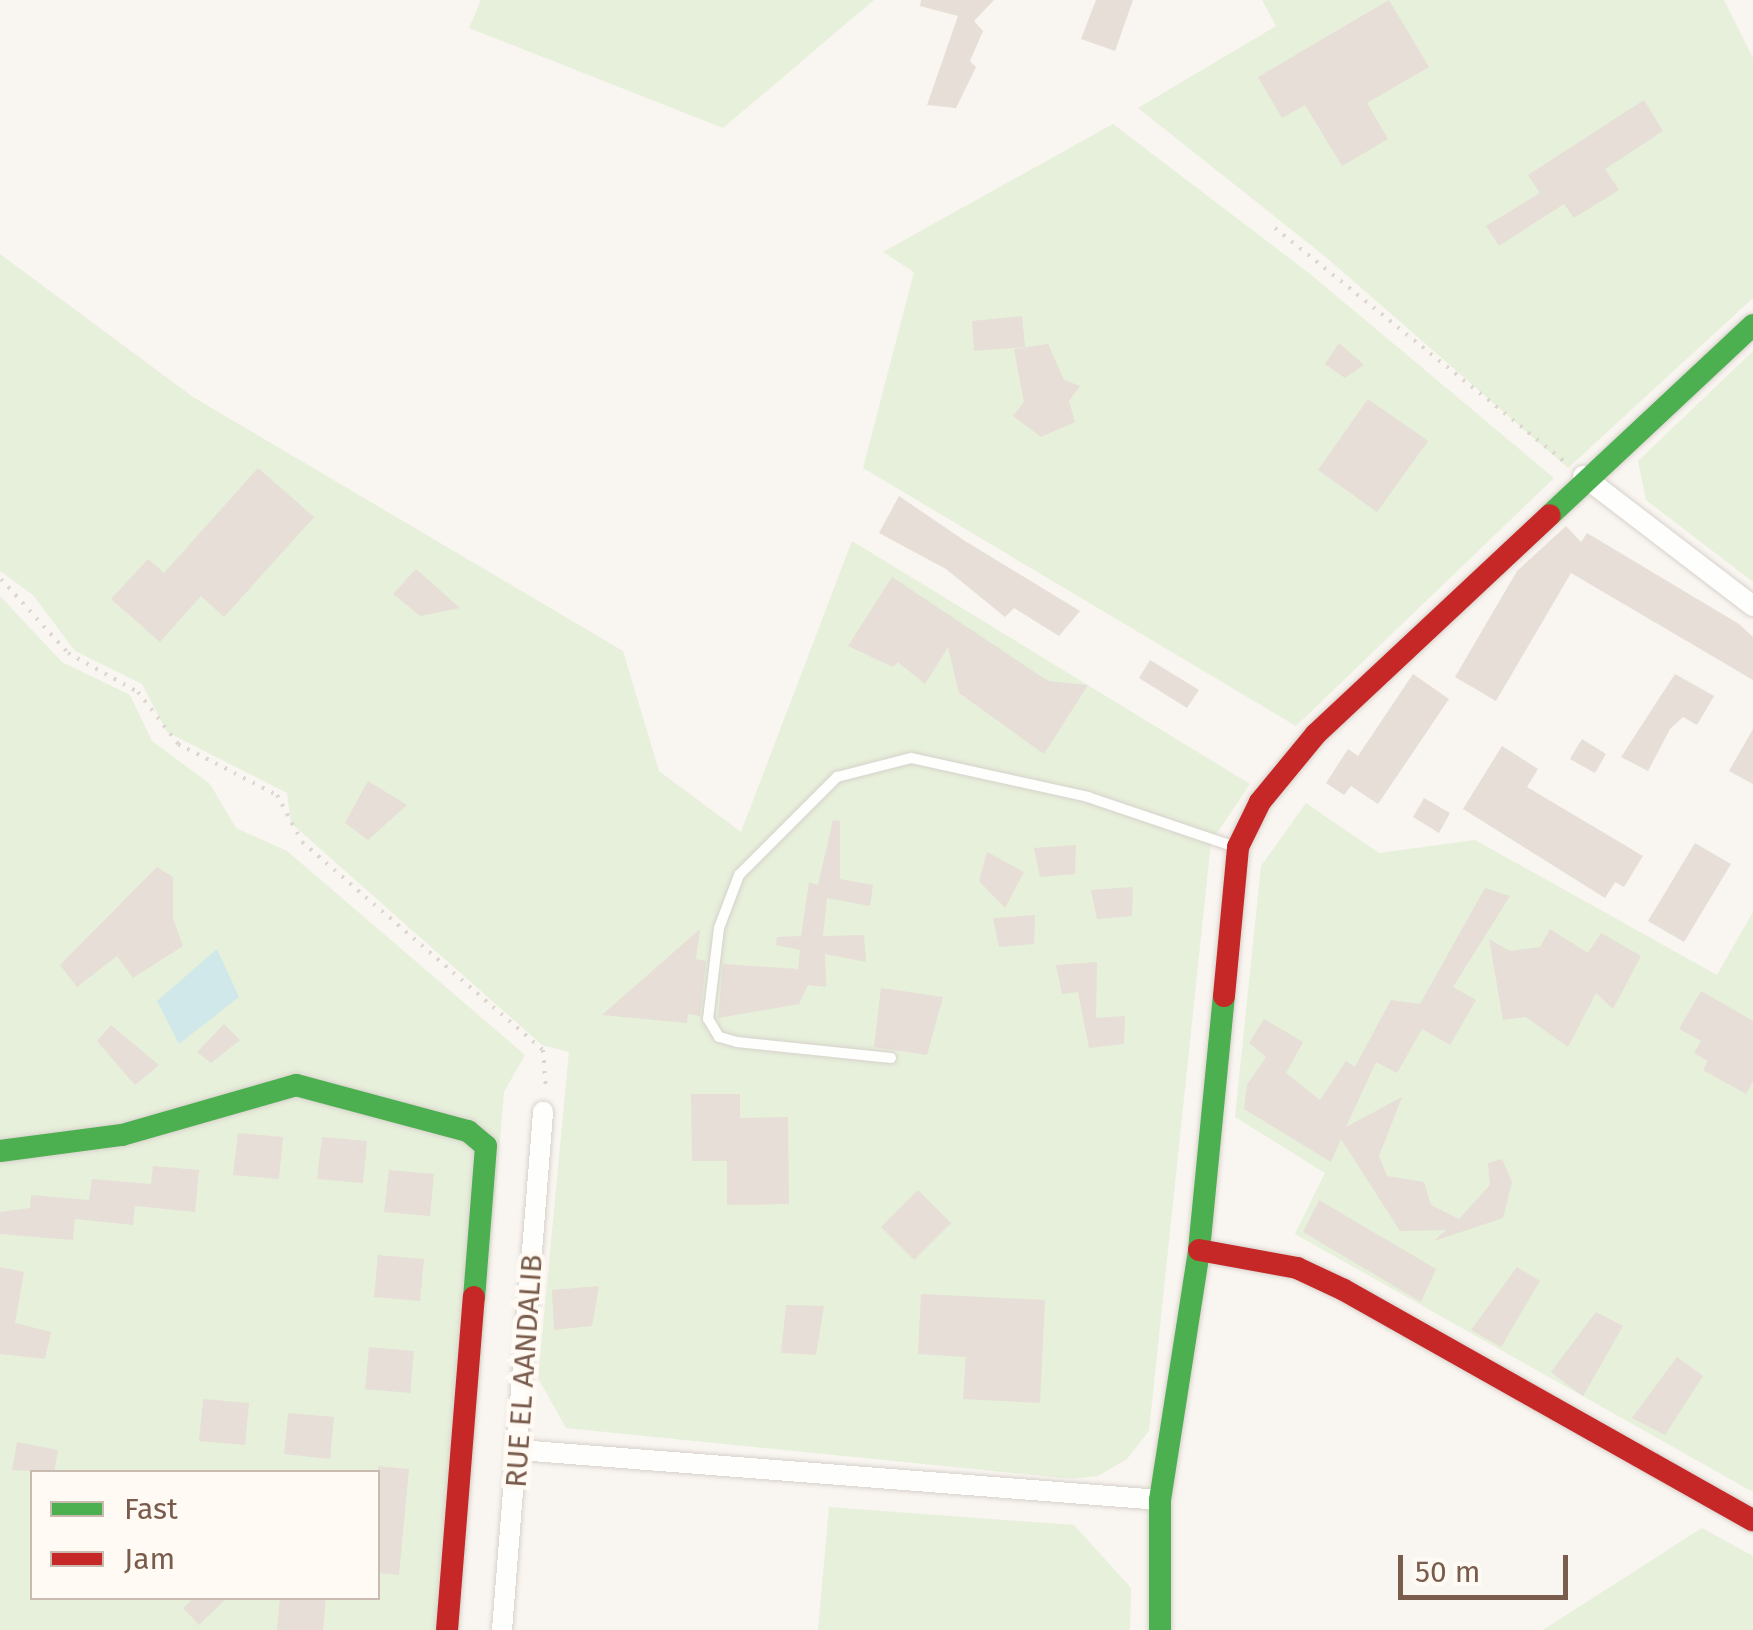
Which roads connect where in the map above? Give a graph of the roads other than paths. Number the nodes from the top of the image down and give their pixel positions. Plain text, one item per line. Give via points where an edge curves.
1 (1753, 325) edge
2 (1583, 476) junction
3 (1753, 606) edge
4 (1238, 847) junction
5 (891, 1058) dead end
6 (544, 1112) road end
7 (0, 1151) edge
8 (1199, 1250) junction
9 (519, 1450) junction
10 (1160, 1500) junction
11 (1753, 1520) edge
12 (447, 1630) edge
13 (502, 1630) edge
14 (1160, 1630) edge

1 - 2 street
2 - 3 street
2 - 4 street via 1316,734 1260,802
4 - 5 lane via 1088,797 911,758 836,777 739,875 719,928 708,1018 720,1037 737,1042
4 - 8 street
6 - 9 street, RUE EL AANDALIB
7 - 12 street via 122,1135 296,1085 479,1138 490,1156
8 - 10 street
8 - 11 street via 1297,1268 1344,1290
9 - 10 street
9 - 13 street, RUE EL AANDALIB
10 - 14 street

